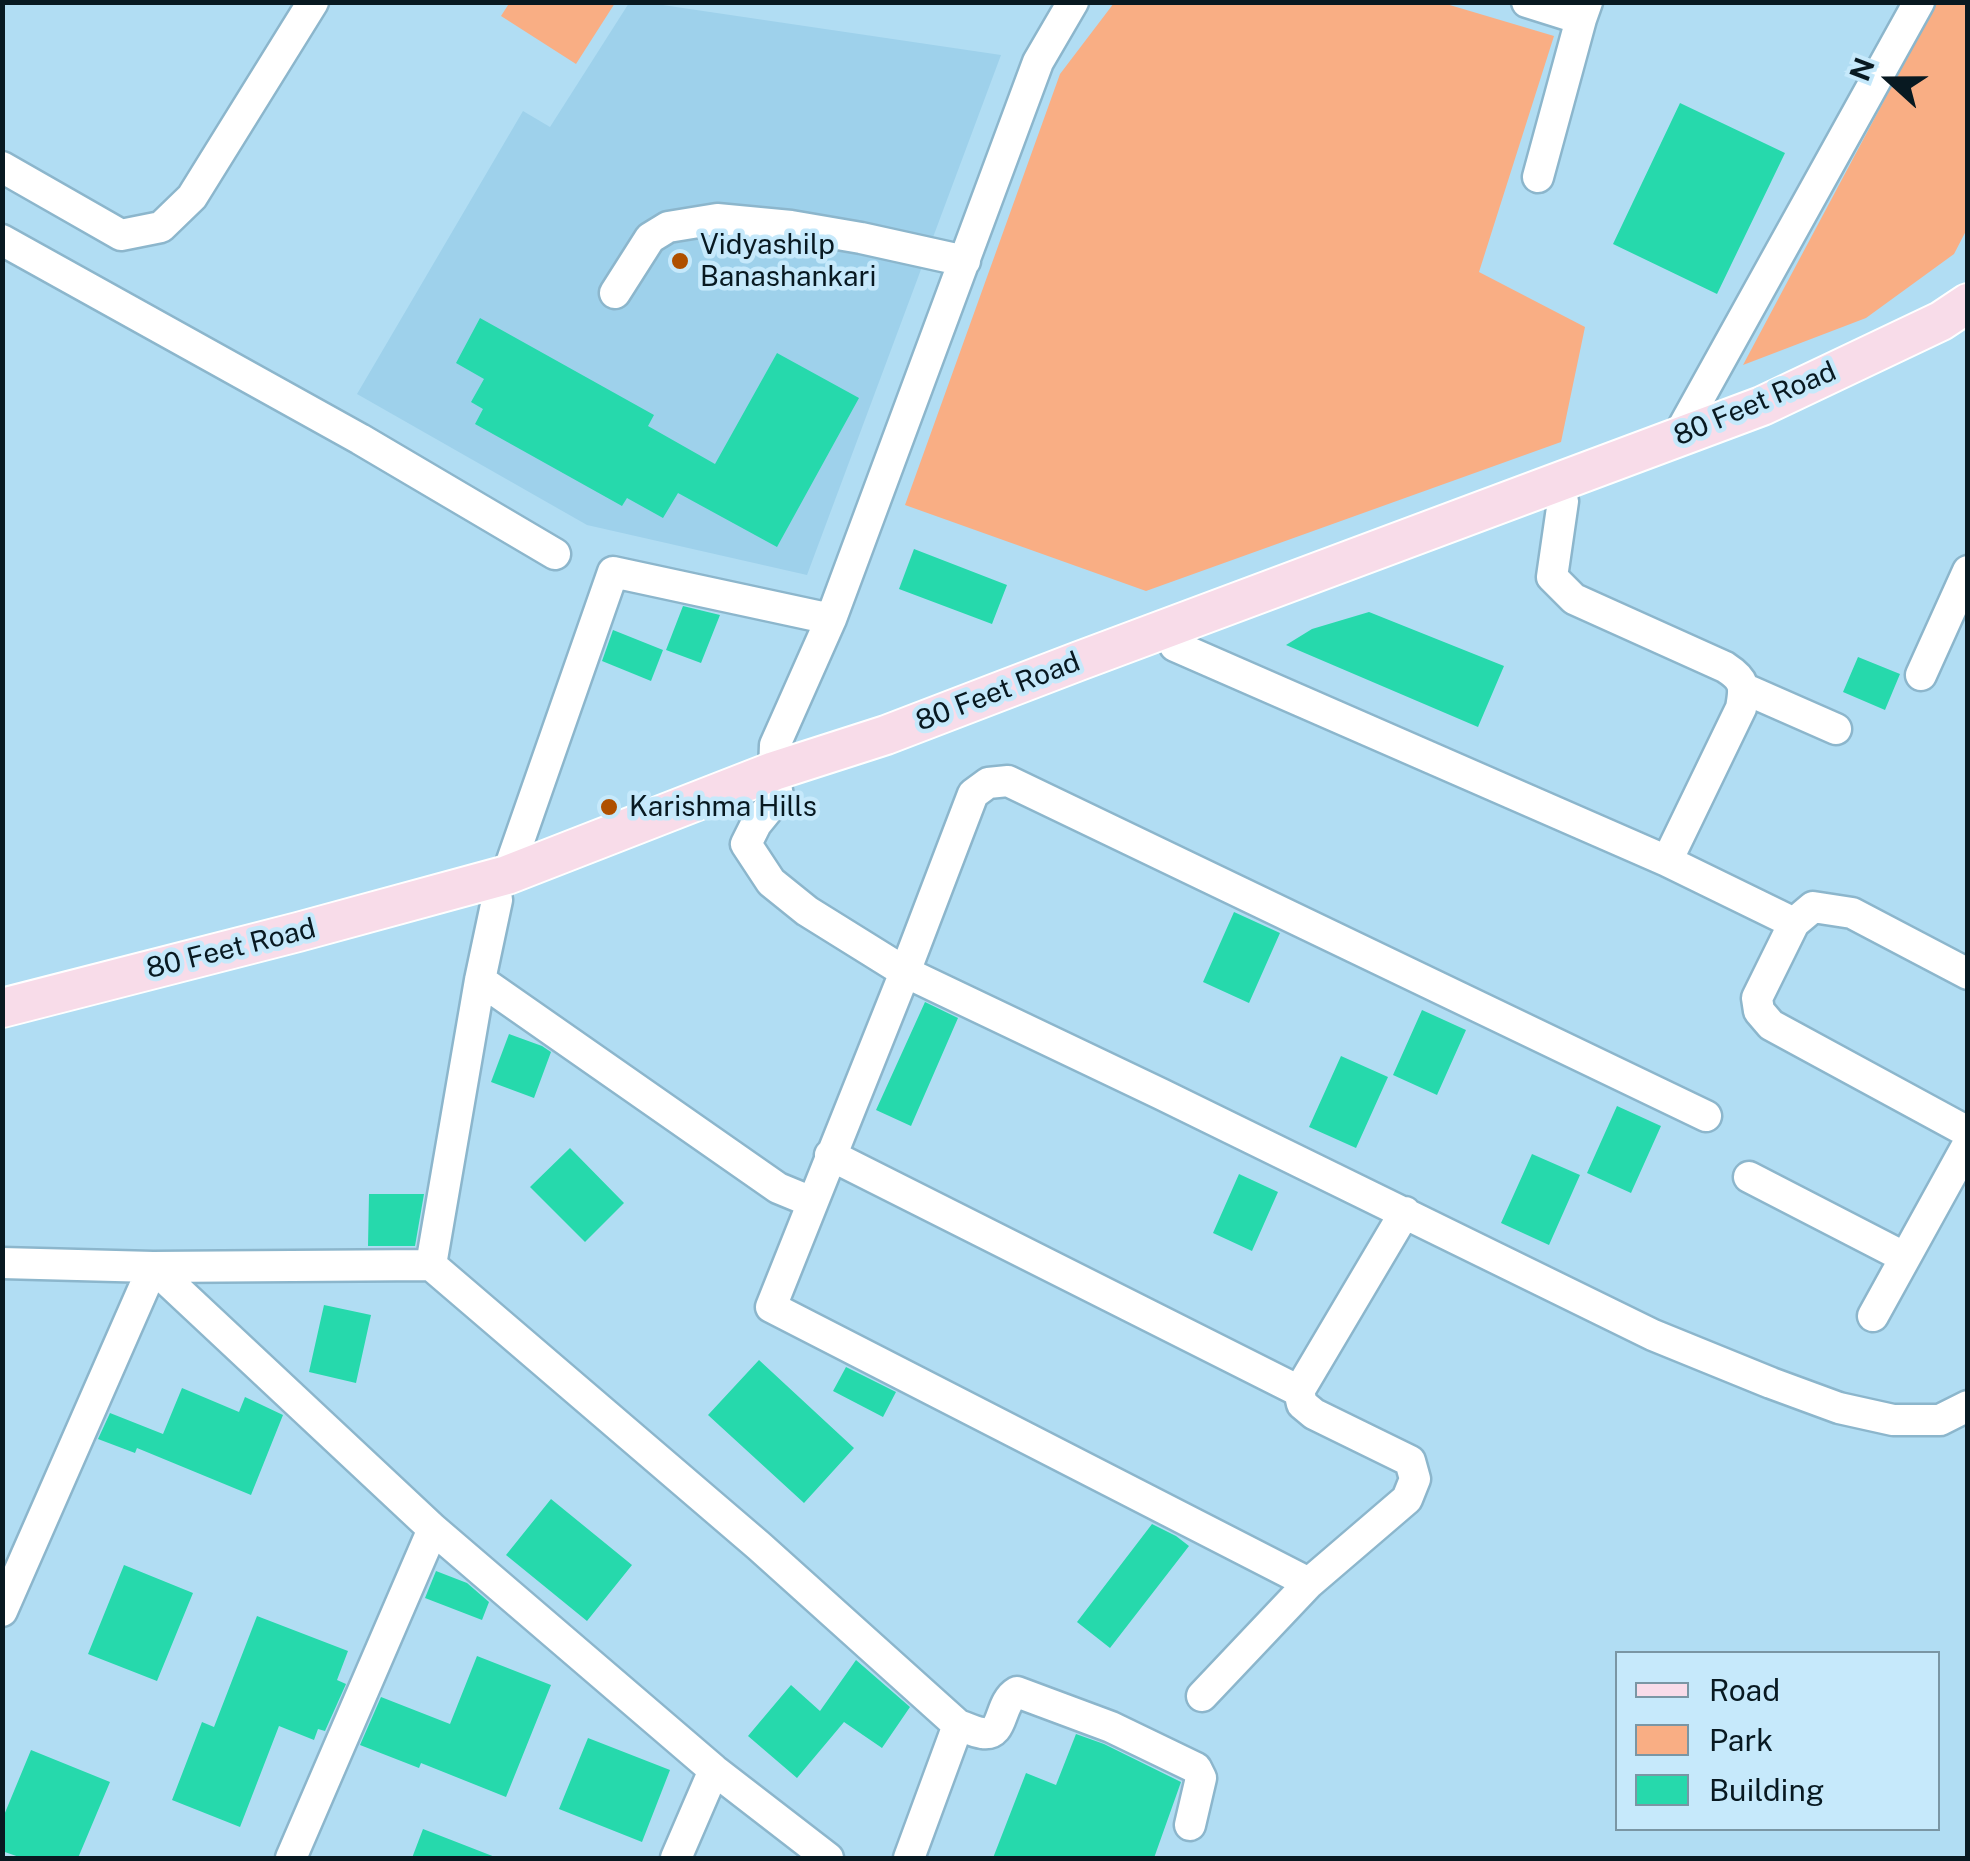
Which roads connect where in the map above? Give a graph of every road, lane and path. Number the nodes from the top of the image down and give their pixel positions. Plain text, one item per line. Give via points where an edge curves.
1 (313, 2) edge
2 (1073, 2) edge
3 (1527, 2) edge
4 (1919, 2) edge
5 (1584, 11) edge
6 (2, 167) edge
7 (1538, 177) dead end
8 (2, 240) edge
9 (965, 261) junction
10 (615, 293) dead end
11 (1968, 303) edge
12 (1968, 327) edge
13 (1677, 438) junction
14 (1563, 501) junction
15 (555, 554) dead end
16 (1968, 571) edge
17 (831, 619) junction
18 (1175, 646) junction
19 (1921, 675) dead end
20 (1744, 689) junction
21 (1836, 729) dead end
22 (776, 784) junction
23 (1668, 861) junction
24 (502, 888) junction
25 (1794, 923) junction
26 (906, 972) junction
27 (1968, 974) edge
28 (480, 980) junction
29 (2, 1008) edge
30 (2, 1030) edge
31 (1706, 1116) dead end
32 (1968, 1132) edge
33 (1968, 1144) edge
34 (830, 1155) junction
35 (1748, 1177) dead end
36 (812, 1202) junction
37 (1404, 1212) junction
38 (1904, 1257) junction
39 (2, 1263) edge
40 (431, 1265) junction
41 (153, 1267) junction
42 (1874, 1316) dead end
43 (1298, 1391) junction
44 (1968, 1406) edge
45 (433, 1528) junction
46 (1309, 1583) junction
47 (2, 1611) edge
48 (1202, 1696) dead end
49 (958, 1725) junction
50 (714, 1770) junction
51 (1190, 1825) dead end
52 (291, 1858) edge
53 (676, 1858) edge
54 (828, 1858) edge
55 (909, 1858) edge

1 - 6 street via 192,197 161,226 121,235
2 - 9 street via 1038,62
3 - 5 street
4 - 13 street
5 - 7 street
8 - 15 street
9 - 10 street via 826,232 717,219 668,227 650,238
9 - 17 street
11 - 13 main road, 80 Feet Road via 1779,398
12 - 14 main road, 80 Feet Road via 1770,425
13 - 22 main road, 80 Feet Road via 1078,661
14 - 18 main road, 80 Feet Road
14 - 20 street via 1552,576 1574,599 1725,667
16 - 19 street
17 - 22 street via 775,744
17 - 24 street via 613,572
18 - 22 main road, 80 Feet Road
18 - 23 street
20 - 21 street
20 - 23 street
22 - 24 main road, 80 Feet Road
22 - 26 street via 746,844 770,882
23 - 25 street
24 - 28 street
24 - 29 main road, 80 Feet Road
24 - 30 main road, 80 Feet Road via 304,954
25 - 27 street via 1814,907 1852,913
25 - 32 street via 1757,998 1771,1025
26 - 31 street via 973,794 988,783 1008,781
26 - 34 street
26 - 37 street
28 - 36 street via 778,1188
28 - 40 street
33 - 38 street
34 - 36 street
34 - 43 street
35 - 38 street
36 - 46 street via 771,1307
37 - 43 street
37 - 44 street via 1653,1335 1839,1408 1892,1420 1940,1420
38 - 42 street
39 - 41 street
40 - 41 street
40 - 49 street
41 - 45 street
41 - 47 street
43 - 46 street via 1314,1414 1410,1461 1415,1480 1408,1499
45 - 50 street
45 - 52 street
46 - 48 street
49 - 51 street via 990,1733 1017,1692 1110,1726 1196,1768 1202,1778
49 - 55 street
50 - 53 street
50 - 54 street

